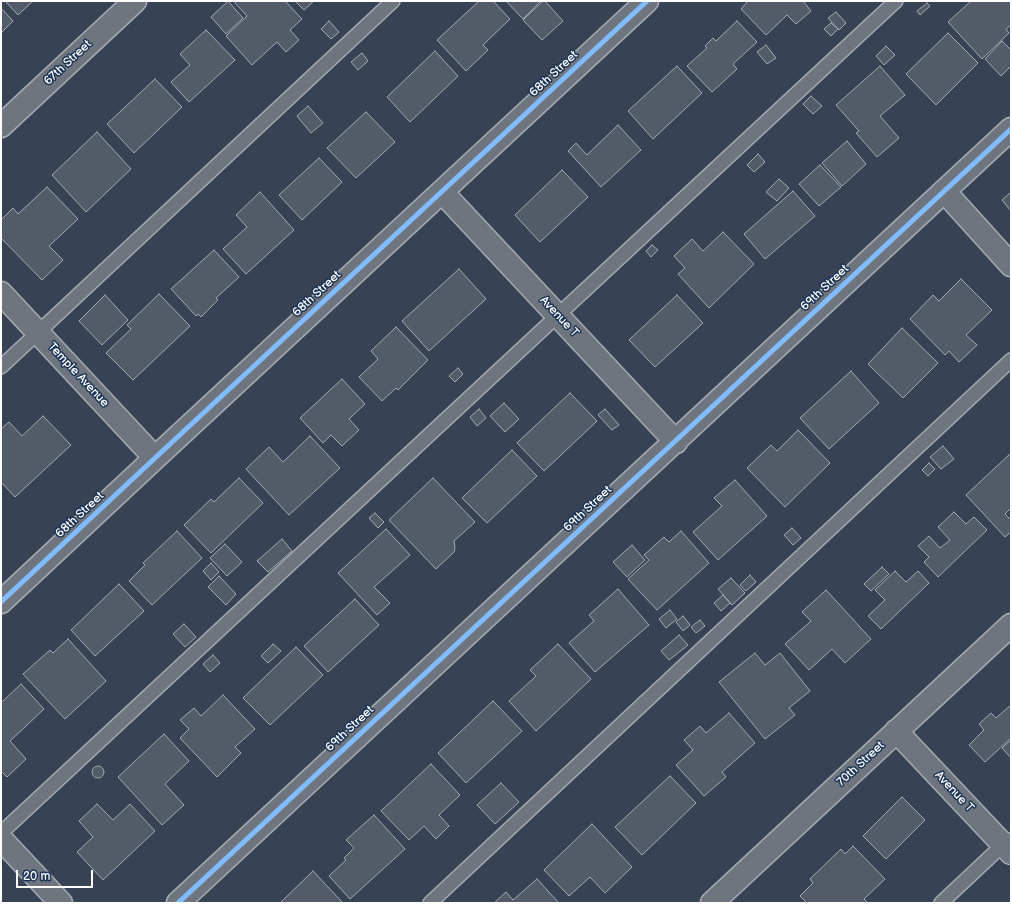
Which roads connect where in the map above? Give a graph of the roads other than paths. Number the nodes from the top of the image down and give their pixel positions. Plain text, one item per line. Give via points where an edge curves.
1 (134, 1) edge
2 (393, 1) edge
3 (647, 1) edge
4 (896, 1) edge
5 (1, 126) edge
6 (1011, 129) edge
7 (944, 191) junction
8 (442, 192) junction
9 (1011, 264) edge
10 (1, 293) edge
11 (558, 316) junction
12 (38, 332) junction
13 (1011, 360) edge
14 (1, 367) edge
15 (676, 442) junction
16 (155, 458) junction
17 (1, 602) edge
18 (1011, 624) edge
19 (896, 731) junction
20 (1, 833) edge
21 (1, 839) edge
22 (1008, 845) edge
23 (61, 903) edge
24 (178, 903) edge
25 (430, 903) edge
26 (712, 903) edge
27 (940, 903) edge

1 - 5 street, 67th Street
2 - 12 lane
3 - 8 street, 68th Street
4 - 11 lane
6 - 7 street, 69th Street
7 - 9 street
7 - 15 street, 69th Street
8 - 11 street, Avenue T
8 - 16 street, 68th Street
10 - 12 street, Temple Avenue
11 - 15 street, Avenue T
11 - 20 lane
12 - 14 lane
12 - 16 street, Temple Avenue
13 - 25 lane
15 - 24 street, 69th Street
16 - 17 street, 68th Street
18 - 19 street, 70th Street
19 - 22 street, Avenue T
19 - 26 street, 70th Street
21 - 23 street
22 - 27 lane

